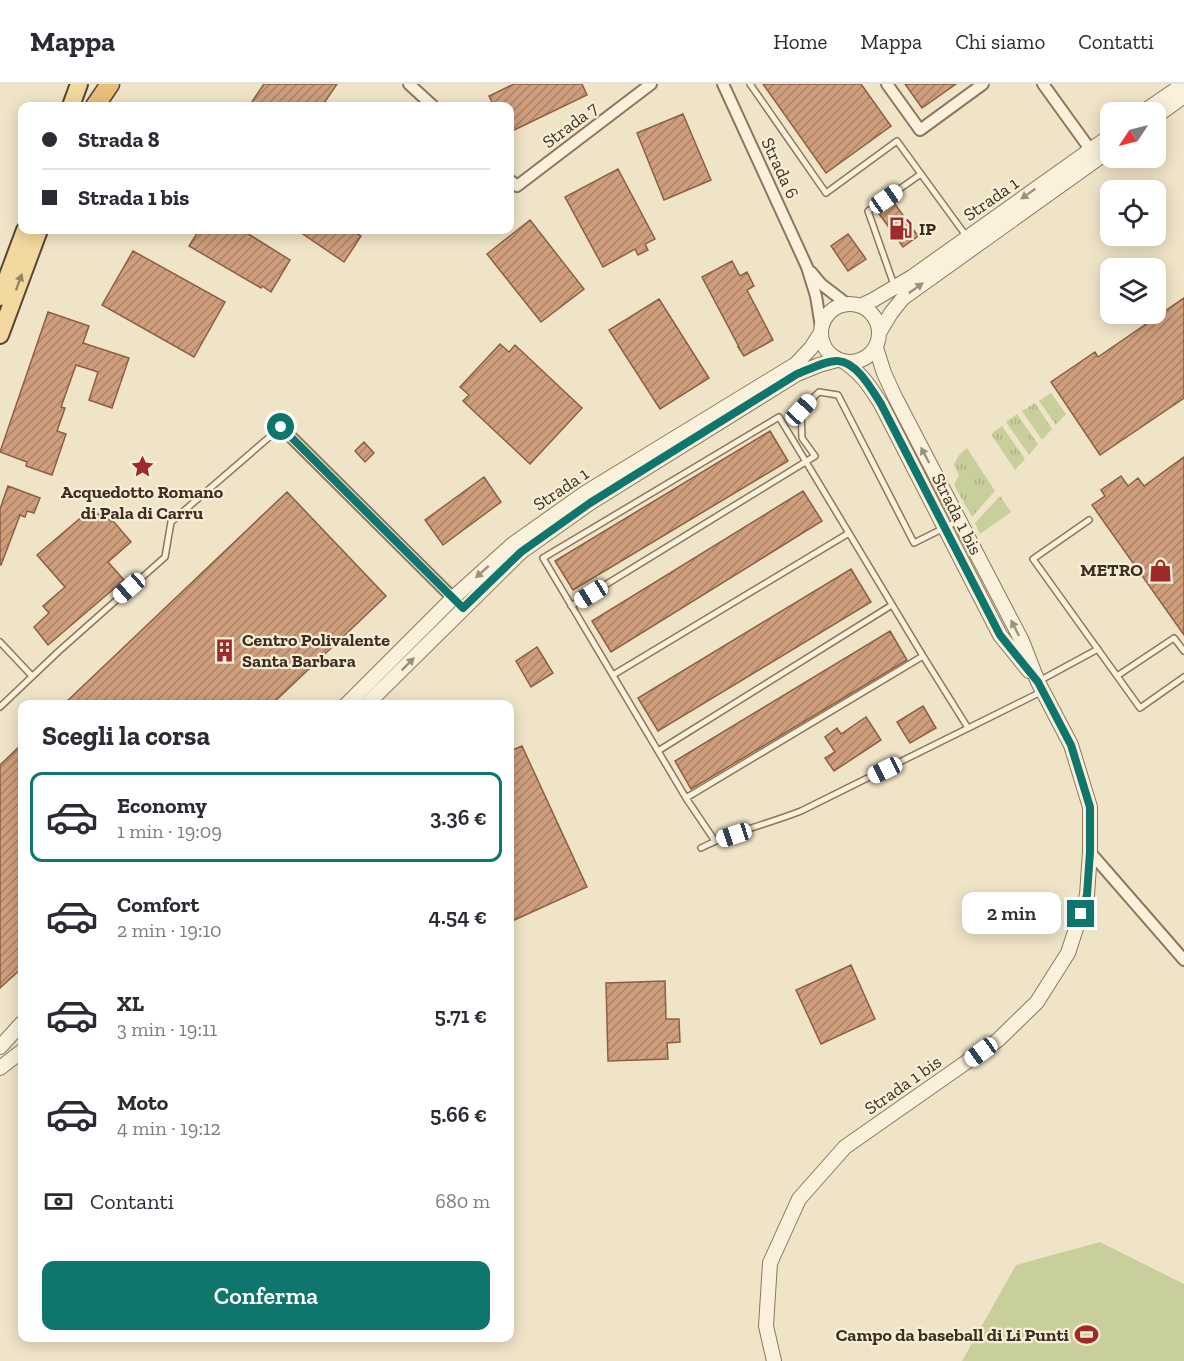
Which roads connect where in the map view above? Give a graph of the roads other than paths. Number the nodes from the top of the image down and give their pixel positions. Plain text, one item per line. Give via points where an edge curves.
1 (79, 84) edge
2 (94, 84) edge
3 (110, 84) edge
4 (409, 84) edge
5 (651, 84) edge
6 (723, 84) edge
7 (750, 84) edge
8 (888, 84) edge
9 (982, 84) edge
10 (1043, 84) edge
11 (1184, 84) edge
12 (1184, 96) edge
13 (72, 102) edge
14 (87, 102) edge
15 (98, 102) edge
16 (429, 102) edge
17 (1158, 102) edge
18 (1166, 109) edge
19 (1100, 147) edge
20 (1100, 152) edge
21 (1094, 154) junction
22 (921, 174) junction
23 (514, 183) edge
24 (24, 234) edge
25 (38, 234) edge
26 (967, 238) junction
27 (965, 254) junction
28 (807, 267) junction
29 (895, 287) junction
30 (0, 297) edge
31 (853, 305) junction
32 (820, 331) junction
33 (879, 333) junction
34 (0, 336) edge
35 (876, 348) junction
36 (842, 361) junction
37 (281, 427) joint
38 (806, 462) junction
39 (959, 520) junction
40 (1089, 520) dead end
41 (944, 529) junction
42 (849, 533) junction
43 (458, 603) junction
44 (892, 605) junction
45 (571, 606) junction
46 (0, 642) edge
47 (1098, 649) junction
48 (1184, 651) edge
49 (923, 656) junction
50 (613, 675) junction
51 (32, 676) junction
52 (1117, 676) junction
53 (1184, 677) edge
54 (1040, 687) junction
55 (351, 700) edge
56 (371, 700) edge
57 (0, 706) edge
58 (968, 729) junction
59 (658, 751) junction
60 (686, 798) junction
61 (715, 841) junction
62 (701, 848) dead end
63 (1090, 852) junction
64 (1184, 960) edge
65 (18, 1027) edge
66 (0, 1047) edge
67 (18, 1054) edge
68 (0, 1068) edge
69 (774, 1361) edge

1 - 13 main road
2 - 14 highway
3 - 15 highway
4 - 16 street
5 - 23 street, Strada 7 via 517,186
6 - 28 street, Strada 6
7 - 22 lane via 826,193 897,141
8 - 9 street via 920,130
10 - 21 street
11 - 17 street
12 - 18 street
19 - 21 street, Strada 1
20 - 21 street, Strada 1
21 -> 26 street, Strada 1
21 - 27 street, Strada 1
22 - 26 lane
22 - 29 lane via 868,211
24 - 30 main road
34 -> 25 main road
26 - 27 lane
26 - 29 street, Strada 1
33 -> 27 street, Strada 1 via 903,298
28 - 31 street, Strada 6 via 821,284
28 - 32 street, Strada 6 via 816,296
29 - 31 street, Strada 1 via 873,300
31 - 32 street via 830,311
31 - 33 street via 874,316
32 - 36 street via 827,352
32 -> 43 street, Strada 1 via 796,364 585,493 513,544
33 - 35 street
35 - 36 street via 865,359
39 -> 35 street, Strada 1 bis via 895,397
36 - 41 street, Strada 1 bis via 869,384
36 - 43 street, Strada 1 via 797,374 590,503
37 - 43 street
37 - 51 lane via 171,522 165,557
38 - 41 lane via 814,456 802,438 801,410 819,392 838,396 914,543
38 - 42 lane
38 - 45 lane
38 - 45 lane via 779,417 543,558
39 - 41 lane
54 -> 39 street, Strada 1 bis via 1022,641
40 - 47 lane via 1033,559
41 - 54 street, Strada 1 bis via 1000,635
42 - 44 lane
42 - 50 lane
43 - 55 street, Strada 1
56 -> 43 street, Strada 1
44 - 49 lane
44 - 59 lane
45 - 50 lane
46 - 51 lane
47 - 52 lane
47 - 54 lane
48 - 52 lane via 1174,638
49 - 58 lane
49 - 60 lane
50 - 59 lane
51 - 57 lane
52 - 53 lane via 1140,708
54 - 58 lane
54 - 63 street, Strada 1 bis via 1071,745 1090,807
58 - 61 lane via 801,811
59 - 60 lane
60 - 61 lane
61 - 62 lane
63 - 64 street
63 - 69 street, Strada 1 bis via 1087,895 1068,953 1037,1002 998,1040 845,1147 799,1200 770,1263 766,1326
65 - 66 street
67 - 68 street

